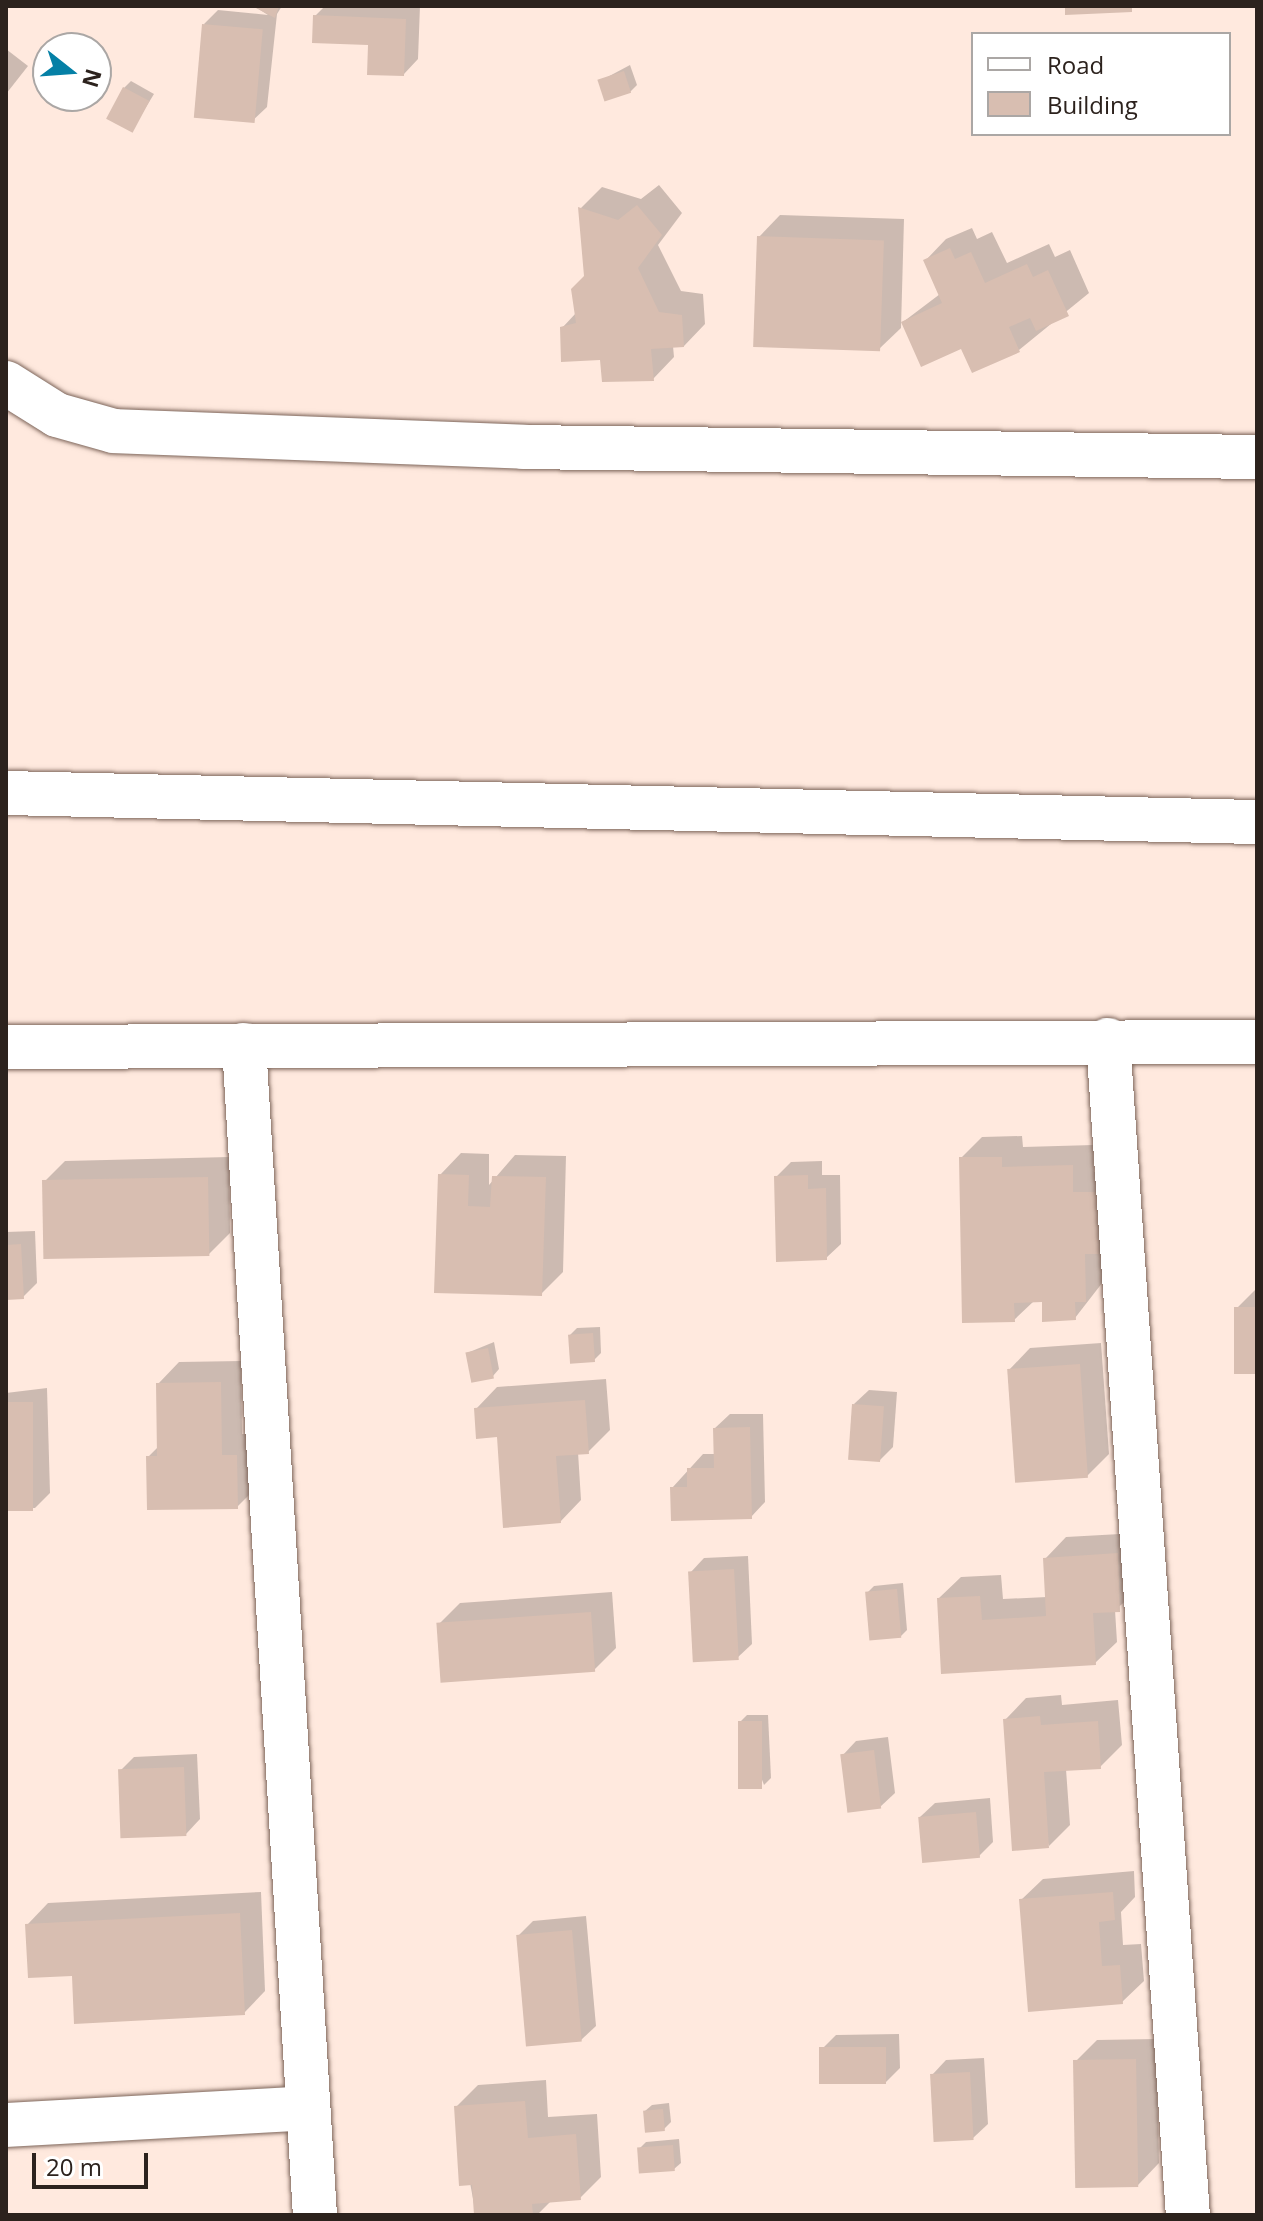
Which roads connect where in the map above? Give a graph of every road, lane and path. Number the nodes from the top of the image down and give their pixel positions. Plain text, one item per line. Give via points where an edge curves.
1 (6, 383) edge
2 (1257, 457) edge
3 (6, 793) edge
4 (1257, 822) edge
5 (1108, 1040) junction
6 (1257, 1042) edge
7 (244, 1045) junction
8 (6, 1047) edge
9 (308, 2108) junction
10 (6, 2125) edge
11 (315, 2215) edge
12 (1188, 2215) edge

1 - 2 street via 57,415 114,431 523,447
3 - 4 street
5 - 6 street
5 - 7 street
5 - 12 street
7 - 8 street
7 - 9 street
9 - 10 street
9 - 11 street

